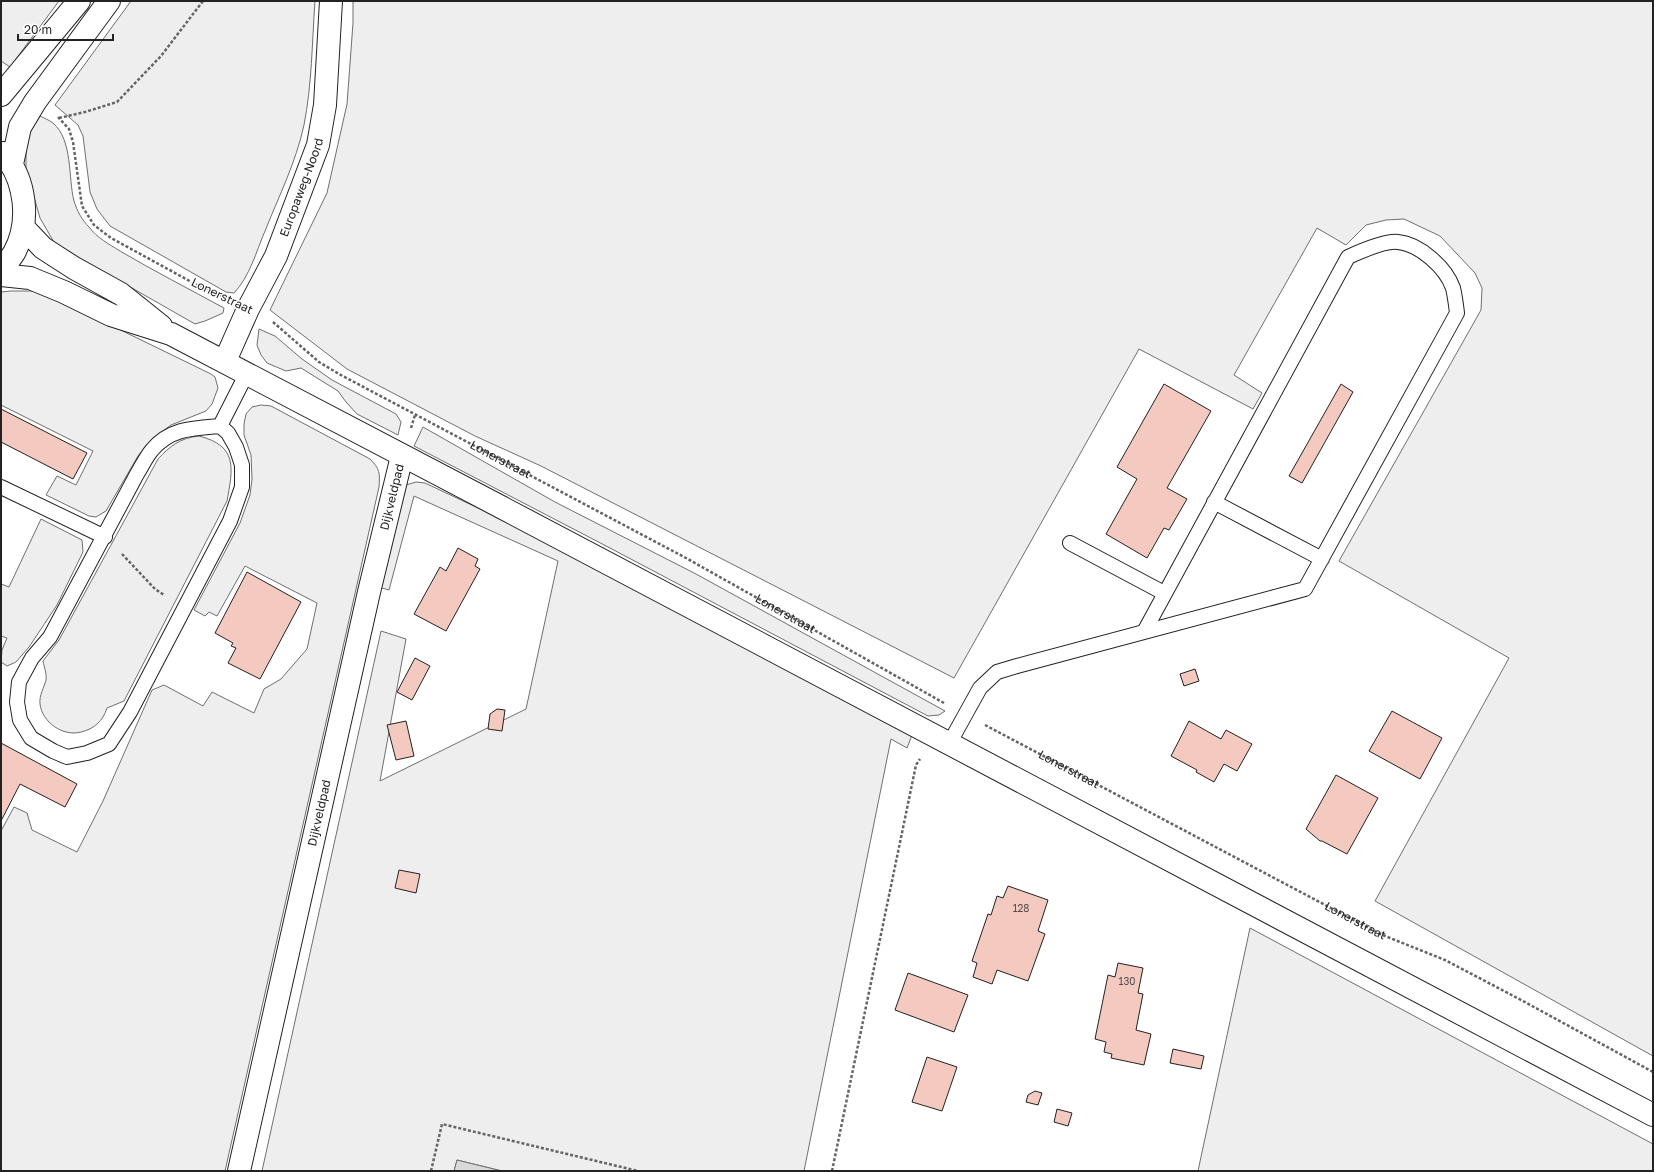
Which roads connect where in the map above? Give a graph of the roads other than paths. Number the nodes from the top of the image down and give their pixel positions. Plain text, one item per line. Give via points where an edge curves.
1 (80, 1) edge
2 (109, 1) edge
3 (331, 1) edge
4 (1, 95) edge
5 (6, 157) edge
6 (23, 227) junction
7 (1, 271) edge
8 (1, 275) edge
9 (171, 334) junction
10 (225, 361) junction
11 (247, 373) junction
12 (220, 426) junction
13 (402, 456) junction
14 (1, 487) edge
15 (1214, 502) junction
16 (105, 537) junction
17 (1070, 543) dead end
18 (1322, 559) junction
19 (1164, 593) junction
20 (1144, 632) junction
21 (940, 740) junction
22 (1653, 1115) edge
23 (239, 1171) edge

1 - 4 street
2 - 5 street via 35,102
3 - 10 street, Europaweg-Noord via 325,105 318,145 276,256 248,309
5 - 6 street via 24,194
6 - 7 street via 14,252
6 - 9 street via 43,248 121,294
8 - 9 street via 30,278 111,315
9 - 10 street
10 - 11 street
11 - 12 lane
11 - 13 street
12 - 16 lane via 187,428 169,436 152,450
12 - 16 lane via 228,433 236,447 242,465 242,487 230,521 130,712 109,744 68,757 31,738 20,720 17,702 19,682 32,658 50,637
13 - 21 street
13 - 23 street, Dijkveldpad
14 - 16 lane
15 - 18 lane
15 - 18 lane via 1348,257 1366,248 1397,241 1418,248 1439,265 1453,287 1457,313
15 - 19 lane
17 - 19 lane
18 - 20 lane via 1305,589
19 - 20 lane
20 - 21 lane via 997,672 980,688 964,714
21 - 22 street

